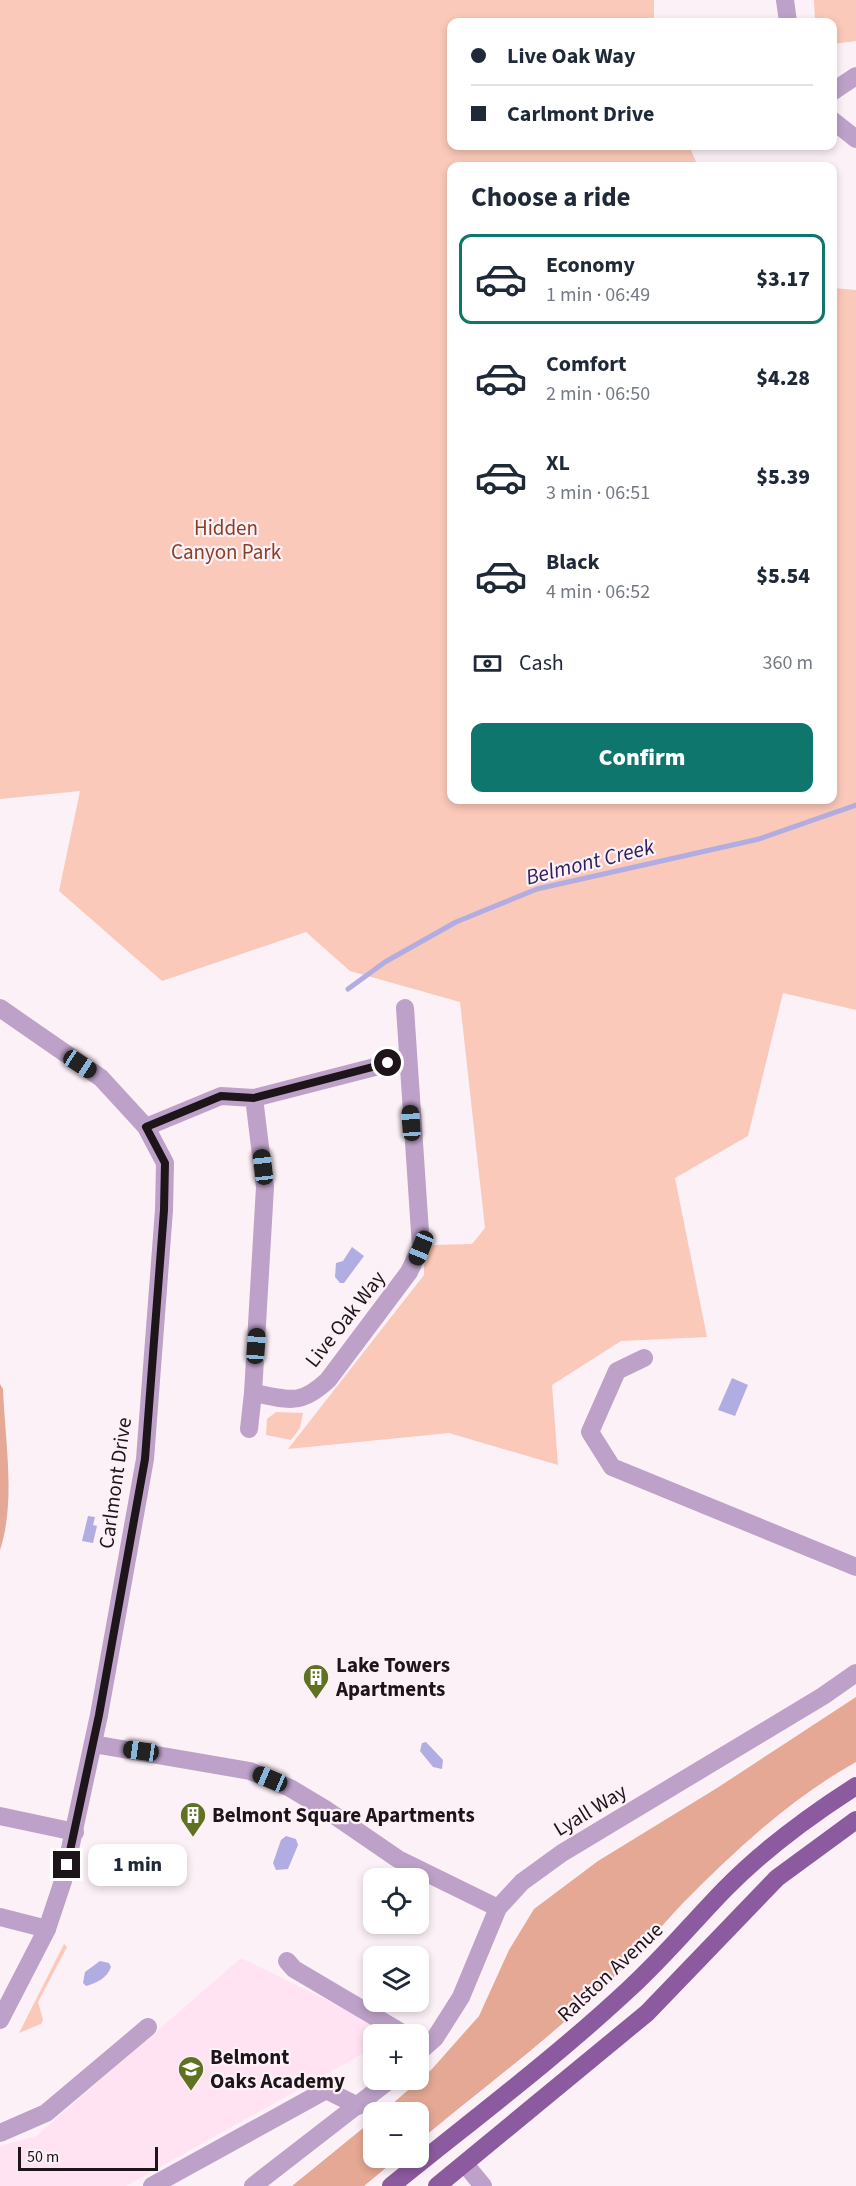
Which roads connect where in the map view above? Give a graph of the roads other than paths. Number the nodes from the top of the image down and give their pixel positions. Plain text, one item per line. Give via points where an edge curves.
1 (785, 0) edge
2 (787, 18) edge
3 (856, 76) edge
4 (837, 89) edge
5 (837, 124) edge
6 (856, 139) edge
7 (0, 1008) edge
8 (405, 1008) dead end
9 (406, 1059) junction
10 (254, 1098) junction
11 (146, 1127) junction
12 (644, 1358) dead end
13 (253, 1393) junction
14 (249, 1429) dead end
15 (856, 1567) edge
16 (856, 1672) edge
17 (93, 1744) junction
18 (856, 1786) edge
19 (0, 1816) edge
20 (856, 1820) edge
21 (75, 1832) junction
22 (498, 1908) junction
23 (0, 1917) edge
24 (47, 1929) junction
25 (287, 1961) dead end
26 (0, 2020) edge
27 (387, 2024) edge
28 (148, 2027) dead end
29 (429, 2042) edge
30 (378, 2090) edge
31 (358, 2106) junction
32 (0, 2133) edge
33 (465, 2164) junction
34 (152, 2186) edge
35 (253, 2186) edge
36 (391, 2186) edge
37 (437, 2186) edge
38 (483, 2186) edge

1 - 2 street
3 - 4 street
5 - 6 street
7 - 11 street, Carlmont Drive via 101,1078
8 - 9 street, Live Oak Way
9 - 10 street
9 - 13 street, Live Oak Way via 421,1248 414,1265 328,1380 312,1395 294,1400
10 - 11 street via 221,1096
10 - 13 street via 266,1187
11 - 17 street, Carlmont Drive via 165,1163 145,1459
12 - 15 street via 617,1371 590,1432 612,1467
13 - 14 street
16 - 22 street, Lyall Way via 823,1696 562,1853 522,1882
17 - 21 street, Carlmont Drive
17 - 22 street via 250,1771 307,1798 398,1859
18 - 36 main road, Ralston Avenue via 759,1858 595,2020
19 - 21 street
20 - 33 main road via 777,1878 647,2013
21 - 24 street, Carlmont Drive
22 - 29 street, Lyall Way via 461,1997
23 - 24 street
24 - 26 street, Carlmont Drive
25 - 27 street via 294,1969
28 - 32 street via 46,2113
30 - 31 street
31 - 34 street via 326,2090
31 - 35 street
33 - 37 main road
33 - 38 street

